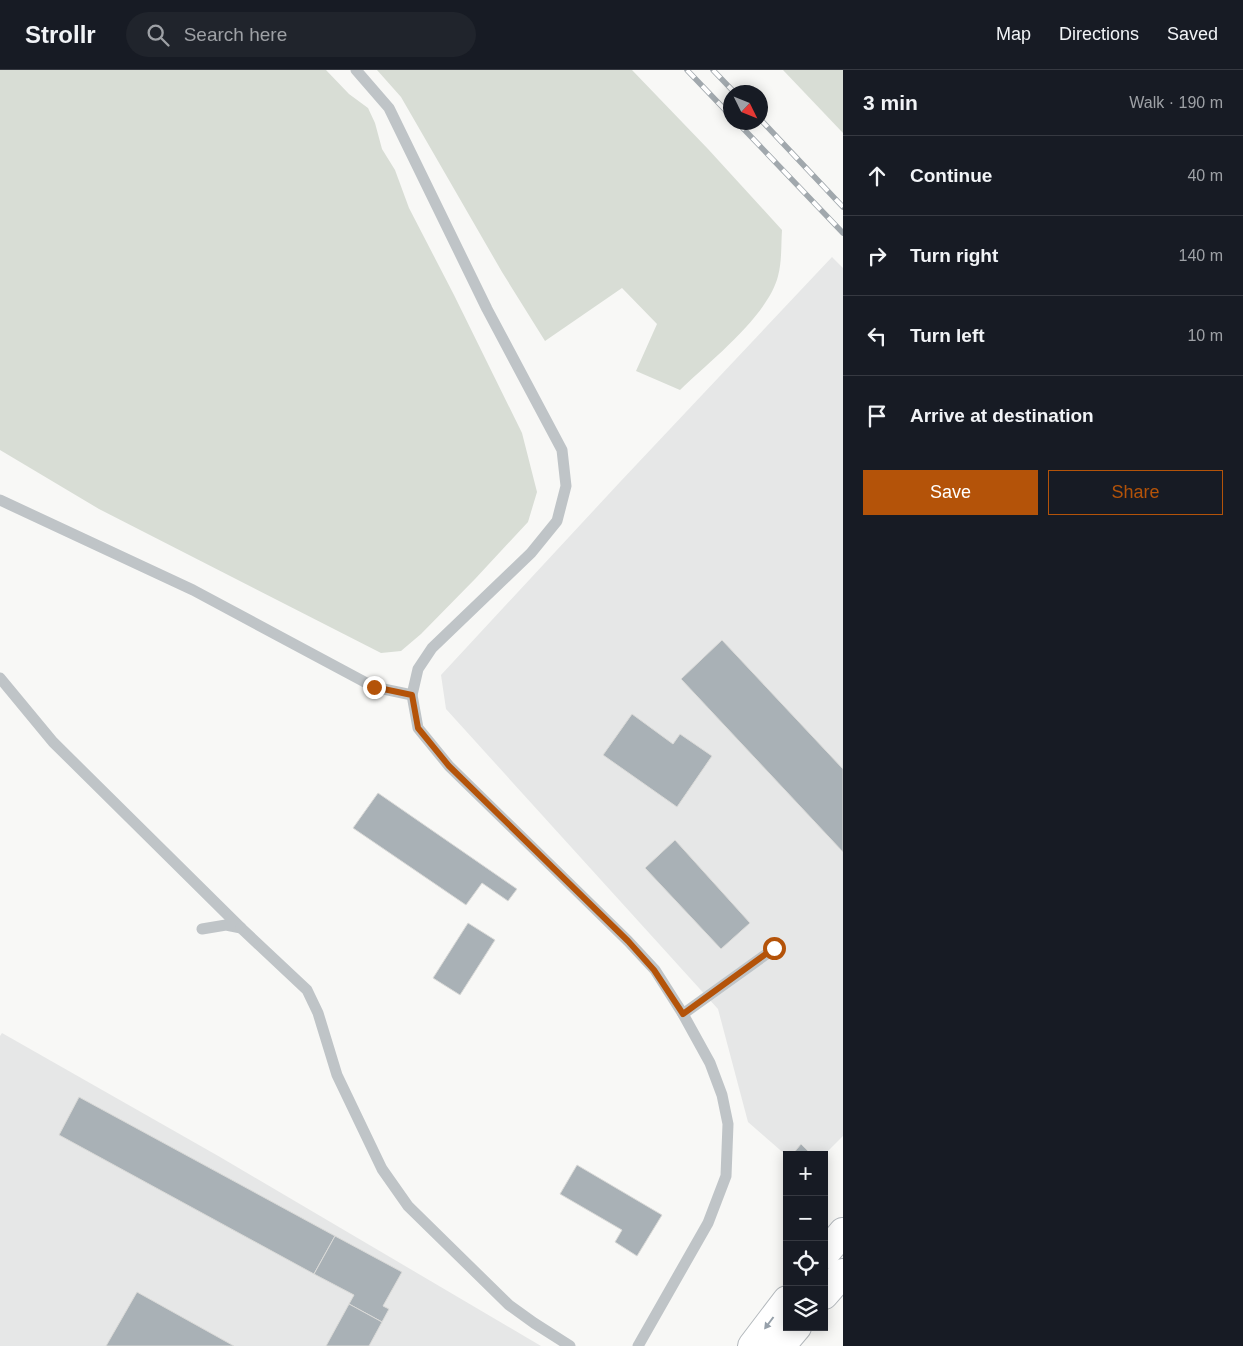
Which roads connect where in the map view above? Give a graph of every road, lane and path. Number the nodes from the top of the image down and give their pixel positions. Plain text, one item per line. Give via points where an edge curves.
1 (356, 70) edge
2 (0, 500) edge
3 (0, 678) edge
4 (412, 695) junction
5 (241, 928) junction
6 (202, 929) dead end
7 (774, 948) dead end
8 (683, 1014) junction
9 (843, 1232) edge
10 (828, 1249) edge
11 (843, 1273) edge
12 (828, 1290) edge
13 (783, 1305) edge
14 (794, 1331) edge
15 (570, 1346) edge
16 (638, 1346) edge
17 (752, 1346) edge
18 (781, 1346) edge

1 - 4 lane via 390,108 487,309 562,450 566,486 557,521 531,553 432,648 418,669
2 - 4 lane via 194,590 374,687
3 - 5 lane via 53,742
4 - 8 lane via 418,728 449,766 628,941 654,970
5 - 6 lane via 226,925
5 - 15 lane via 307,990 318,1013 337,1075 382,1169 408,1206 509,1305
7 - 8 lane
8 - 16 lane via 710,1063 722,1095 728,1124 726,1176 708,1223
9 - 10 main road
11 - 12 main road
13 -> 17 main road
14 - 18 main road

